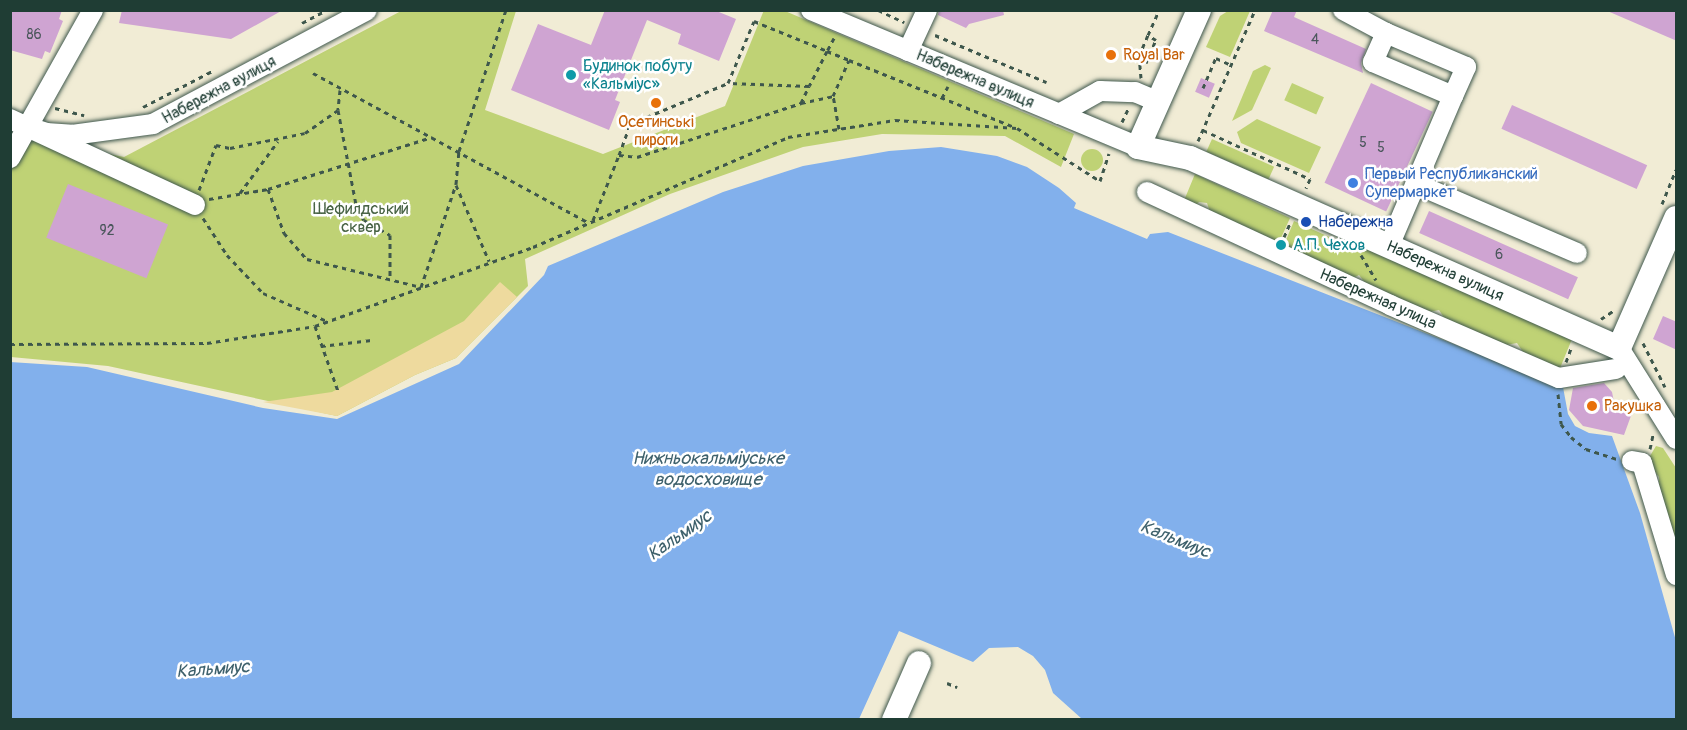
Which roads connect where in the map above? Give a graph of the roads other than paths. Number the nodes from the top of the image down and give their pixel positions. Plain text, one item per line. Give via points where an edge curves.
1 (93, 10) edge
2 (367, 10) edge
3 (812, 10) edge
4 (1199, 10) edge
5 (1343, 10) edge
6 (923, 19) edge
7 (1386, 33) junction
8 (909, 51) junction
9 (1453, 96) junction
10 (1158, 102) junction
11 (1059, 114) junction
12 (18, 122) edge
13 (1138, 147) junction
14 (1181, 157) junction
15 (10, 158) edge
16 (1416, 184) junction
17 (1147, 192) dead end
18 (195, 204) road end
19 (1668, 214) edge
20 (1389, 246) junction
21 (1577, 253) dead end
22 (1617, 358) junction
23 (1677, 439) edge
24 (1637, 462) road end
25 (1677, 575) edge
26 (919, 663) dead end
27 (894, 720) edge

1 - 12 street via 39,104
2 - 12 street, Набережна вулиця via 153,124 72,135 46,133
3 - 8 street, Набережна вулиця
4 - 10 main road
5 - 7 street
6 - 8 street
7 - 9 street via 1373,62
7 - 9 street via 1466,67
8 - 11 street, Набережна вулиця
9 - 16 street
10 - 11 street via 1135,92 1100,91
10 - 13 main road
10 - 14 main road
11 - 13 street, Набережна вулиця
12 - 15 street
12 - 18 street
13 - 14 main road, Набережна вулиця
14 - 20 main road, Набережна вулиця
16 - 20 street
16 - 21 street
17 - 22 street, Набережная улица via 1559,380
19 - 22 main road
20 - 22 main road, Набережна вулиця via 1579,330
22 - 23 street
24 - 25 street
26 - 27 main road

